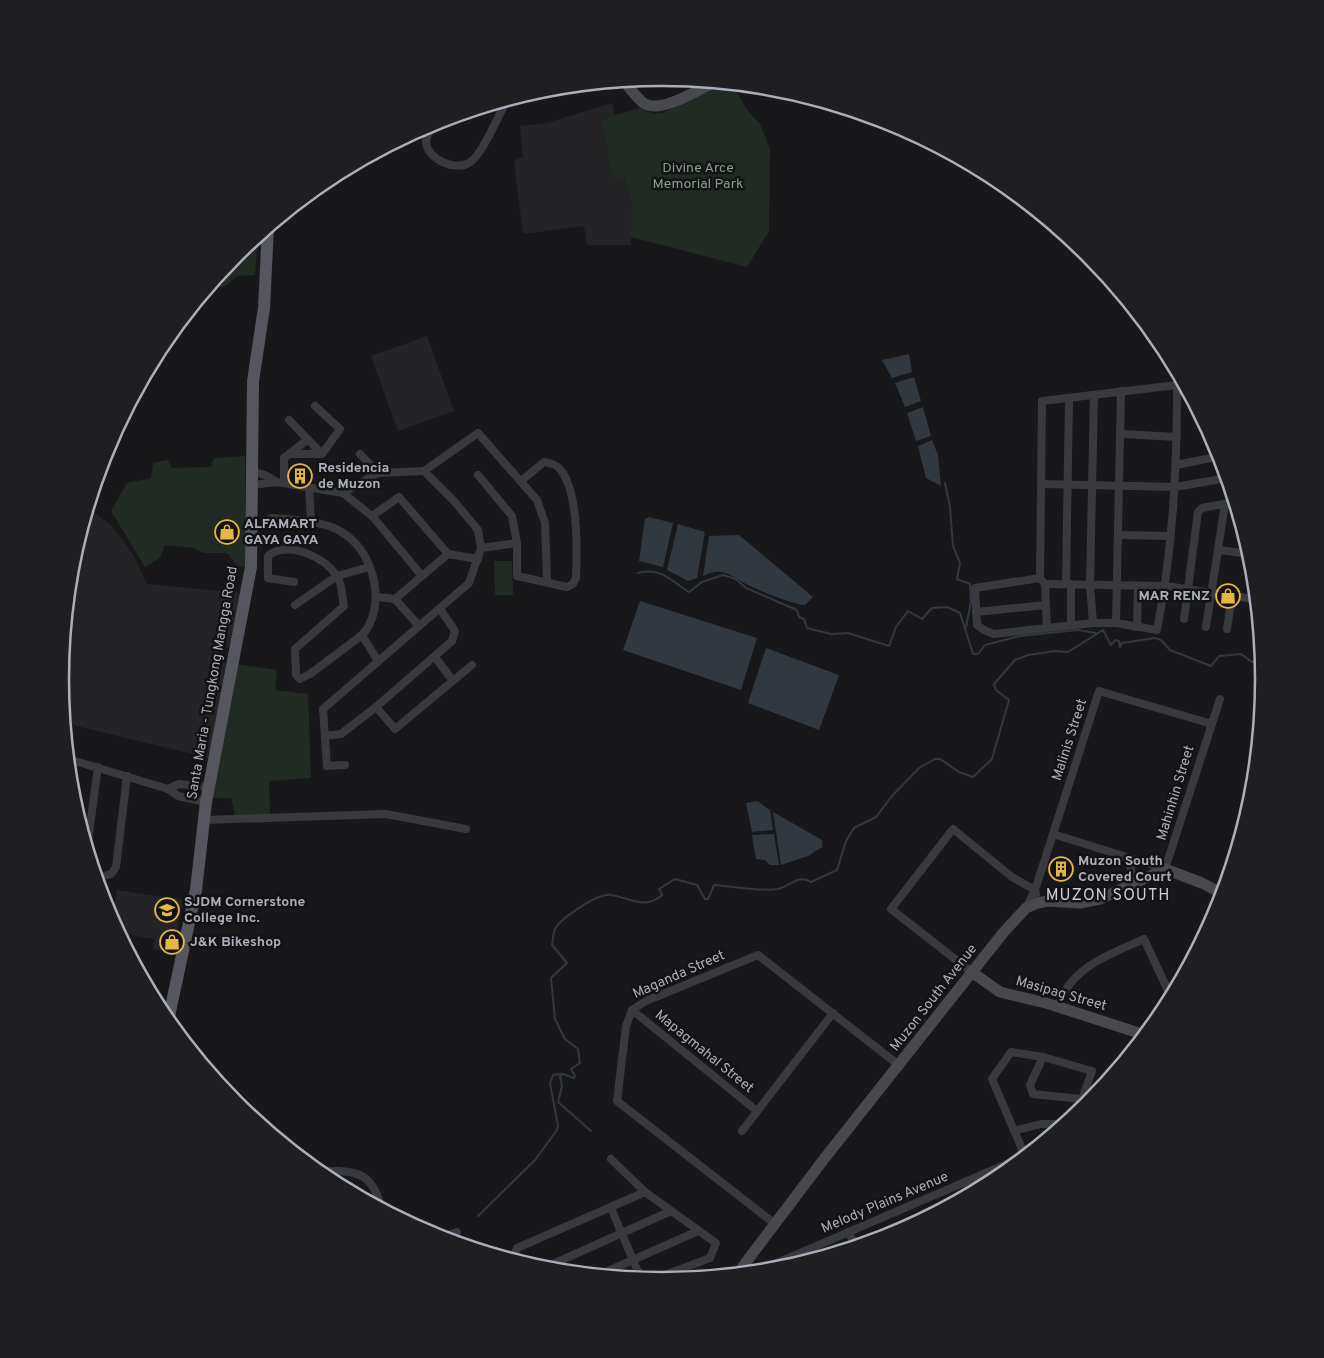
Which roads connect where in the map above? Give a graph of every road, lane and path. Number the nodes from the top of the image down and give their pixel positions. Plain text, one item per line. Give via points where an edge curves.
1 (629, 87) edge
2 (703, 87) edge
3 (503, 108) edge
4 (427, 134) edge
5 (268, 236) edge
6 (1177, 385) joint
7 (1121, 391) junction
8 (1094, 395) junction
9 (1069, 398) junction
10 (315, 406) dead end
11 (289, 420) dead end
12 (1121, 434) junction
13 (1177, 437) junction
14 (306, 440) junction
15 (290, 454) junction
16 (322, 454) junction
17 (360, 454) dead end
18 (1212, 458) edge
19 (1176, 466) junction
20 (251, 471) junction
21 (424, 471) junction
22 (378, 473) junction
23 (478, 475) dead end
24 (1220, 479) edge
25 (522, 481) junction
26 (280, 482) junction
27 (1042, 484) junction
28 (251, 485) junction
29 (1067, 485) junction
30 (1092, 485) junction
31 (1120, 485) junction
32 (1175, 486) junction
33 (309, 488) junction
34 (343, 494) junction
35 (1229, 503) edge
36 (1225, 504) junction
37 (372, 516) junction
38 (271, 518) dead end
39 (311, 521) junction
40 (1119, 535) junction
41 (1170, 536) junction
42 (517, 543) junction
43 (481, 548) junction
44 (1219, 550) junction
45 (1242, 553) edge
46 (448, 554) junction
47 (478, 560) junction
48 (369, 567) junction
49 (337, 576) junction
50 (422, 576) junction
51 (1042, 581) junction
52 (294, 582) dead end
53 (547, 582) junction
54 (1068, 584) junction
55 (1090, 586) junction
56 (1138, 586) junction
57 (1166, 586) junction
58 (1117, 587) junction
59 (1189, 590) junction
60 (1212, 594) junction
61 (1232, 596) junction
62 (377, 597) junction
63 (1249, 598) edge
64 (395, 599) junction
65 (295, 605) dead end
66 (1046, 605) junction
67 (440, 609) junction
68 (976, 612) junction
69 (1184, 619) dead end
70 (1093, 623) junction
71 (1116, 623) junction
72 (418, 625) junction
73 (1071, 625) junction
74 (1137, 627) junction
75 (1206, 627) dead end
76 (1047, 628) junction
77 (1227, 629) dead end
78 (362, 635) junction
79 (435, 657) junction
80 (378, 661) junction
81 (472, 665) dead end
82 (453, 680) junction
83 (1220, 699) dead end
84 (376, 707) junction
85 (1212, 724) junction
86 (324, 736) junction
87 (75, 761) edge
88 (345, 765) dead end
89 (98, 767) junction
90 (127, 776) junction
91 (209, 787) junction
92 (168, 789) junction
93 (206, 802) junction
94 (205, 820) junction
95 (466, 829) dead end
96 (89, 833) edge
97 (1053, 834) junction
98 (1126, 859) junction
99 (1165, 869) junction
100 (102, 876) edge
101 (1035, 890) junction
102 (1121, 890) junction
103 (1216, 890) edge
104 (1047, 901) junction
105 (1026, 908) junction
106 (973, 973) junction
107 (1167, 989) edge
108 (1058, 1006) junction
109 (632, 1010) junction
110 (170, 1011) edge
111 (833, 1013) junction
112 (1138, 1033) edge
113 (1043, 1057) junction
114 (900, 1066) junction
115 (1083, 1096) edge
116 (1080, 1099) edge
117 (758, 1111) junction
118 (1054, 1124) edge
119 (1014, 1131) junction
120 (742, 1132) dead end
121 (1022, 1151) edge
122 (610, 1158) dead end
123 (997, 1169) edge
124 (331, 1171) edge
125 (645, 1192) junction
126 (379, 1200) edge
127 (611, 1208) junction
128 (671, 1211) junction
129 (775, 1224) junction
130 (698, 1231) junction
131 (457, 1232) dead end
132 (848, 1232) junction
133 (452, 1234) edge
134 (622, 1234) junction
135 (853, 1241) edge
136 (515, 1254) edge
137 (785, 1259) edge
138 (633, 1260) junction
139 (557, 1263) edge
140 (743, 1266) edge
141 (611, 1270) edge
142 (638, 1271) edge
143 (674, 1272) edge

1 - 2 street via 643,102 653,107
3 - 4 street via 475,158 462,166 441,161 431,152 426,143
5 - 20 main road, Santa Maria - Tungkong Mangga Road via 264,308 253,381
6 - 7 street
6 - 13 street
7 - 8 street
7 - 12 street
8 - 9 street
8 - 30 street
9 - 27 street via 1042,401
9 - 29 street
10 - 16 street via 340,429
11 - 14 street
12 - 13 street
12 - 31 street
13 - 19 street
14 - 15 street
14 - 16 street
15 - 16 street
15 - 26 street via 284,458
17 - 22 street
18 - 19 street
19 - 32 street
20 - 26 street
20 - 28 main road, Santa Maria - Tungkong Mangga Road
21 - 22 street
21 - 25 street via 478,432
21 - 43 street via 478,530
22 - 34 street
23 - 42 street via 512,516
24 - 32 street
25 - 53 street via 537,500 545,523
25 - 53 street via 544,462 559,467 570,491 577,533 576,578 566,587
26 - 28 street
26 - 33 street
27 - 29 street
27 - 51 street
28 - 91 main road, Santa Maria - Tungkong Mangga Road via 251,567
29 - 30 street
29 - 54 street
30 - 31 street
30 - 55 street
31 - 32 street
31 - 40 street
32 - 41 street
33 - 34 street
33 - 39 street
34 - 37 street
35 - 36 street
36 - 44 street
36 - 59 street via 1202,508 1198,512
37 - 46 street via 400,497
37 - 50 street
38 - 39 street
39 - 48 street via 346,534
40 - 41 street
40 - 58 street
41 - 57 street
42 - 43 street
42 - 53 street via 517,576
43 - 47 street
44 - 45 street
44 - 60 street
46 - 47 street
46 - 50 street
47 - 67 street via 469,583
48 - 49 street
48 - 62 street
49 - 52 street via 324,564 299,550 268,556 268,578
49 - 65 street
49 - 78 street via 344,606 295,649 296,675 300,679 310,674
50 - 64 street
51 - 54 street
51 - 66 street
51 - 68 street via 976,588
54 - 55 street
54 - 73 street
55 - 58 street
55 - 70 street
56 - 57 street
56 - 58 street
56 - 74 street
57 - 59 street
57 - 74 street via 1157,630
58 - 71 street
59 - 60 street
59 - 69 street
60 - 61 street
60 - 75 street
61 - 63 street
61 - 77 street
62 - 64 street
62 - 78 street via 368,629
64 - 72 street
66 - 68 street
66 - 76 street
67 - 72 street
67 - 79 street via 455,631 452,641
68 - 76 street via 978,625 994,634
70 - 71 street
70 - 73 street
71 - 74 street
72 - 80 street
73 - 76 street
78 - 80 street
79 - 82 street
79 - 84 street
80 - 86 street via 323,709
81 - 82 street
82 - 84 street via 395,729
83 - 85 street, Mahinhin Street
84 - 86 street via 340,734
85 - 97 street, Malinis Street via 1099,691
85 - 99 street, Mahinhin Street
86 - 88 street via 327,766
87 - 89 street
89 - 90 street
89 - 96 street
90 - 92 street
90 - 100 street via 116,867 113,873
91 - 92 street via 179,784
91 - 93 main road, Santa Maria - Tungkong Mangga Road
92 - 93 street via 178,796
93 - 94 main road, Santa Maria - Tungkong Mangga Road
94 - 95 street via 386,814
94 - 110 main road, Santa Maria - Tungkong Mangga Road via 196,890
97 - 98 street
97 - 101 street, Malinis Street
98 - 99 street
98 - 102 street via 1132,866 1132,876 1130,883
99 - 102 street
99 - 103 street
101 - 104 street via 1038,897
101 - 105 street, Malinis Street
101 - 106 street via 1012,877 953,828 891,909
102 - 104 street via 1087,903
104 - 105 street
105 - 106 street, Muzon South Avenue
106 - 108 street, Masipag Street via 1000,992
106 - 114 street, Muzon South Avenue
107 - 108 street via 1144,939 1087,966 1068,984
108 - 112 street, Masipag Street
109 - 111 street, Maganda Street via 646,1001 758,955
109 - 117 street, Mapagmahal Street
109 - 129 street, Maganda Street via 625,1032 617,1101
111 - 114 street, Maganda Street
111 - 117 street, Mapagmahal Street
113 - 115 street via 1092,1071
113 - 116 street via 1030,1085 1033,1094
113 - 119 street via 1011,1052 992,1079
114 - 129 street, Muzon South Avenue
117 - 120 street
118 - 119 street
119 - 121 street
122 - 125 street
123 - 132 street, Melody Plains Avenue
124 - 126 street via 359,1174 371,1181
125 - 127 street
125 - 128 street
127 - 134 street
127 - 136 street via 517,1248
128 - 130 street
128 - 134 street
129 - 140 street, Muzon South Avenue
130 - 138 street
130 - 143 street via 716,1243 710,1258
131 - 133 street
132 - 135 street
132 - 137 street, Melody Plains Avenue
134 - 138 street
134 - 139 street
138 - 141 street
138 - 142 street

